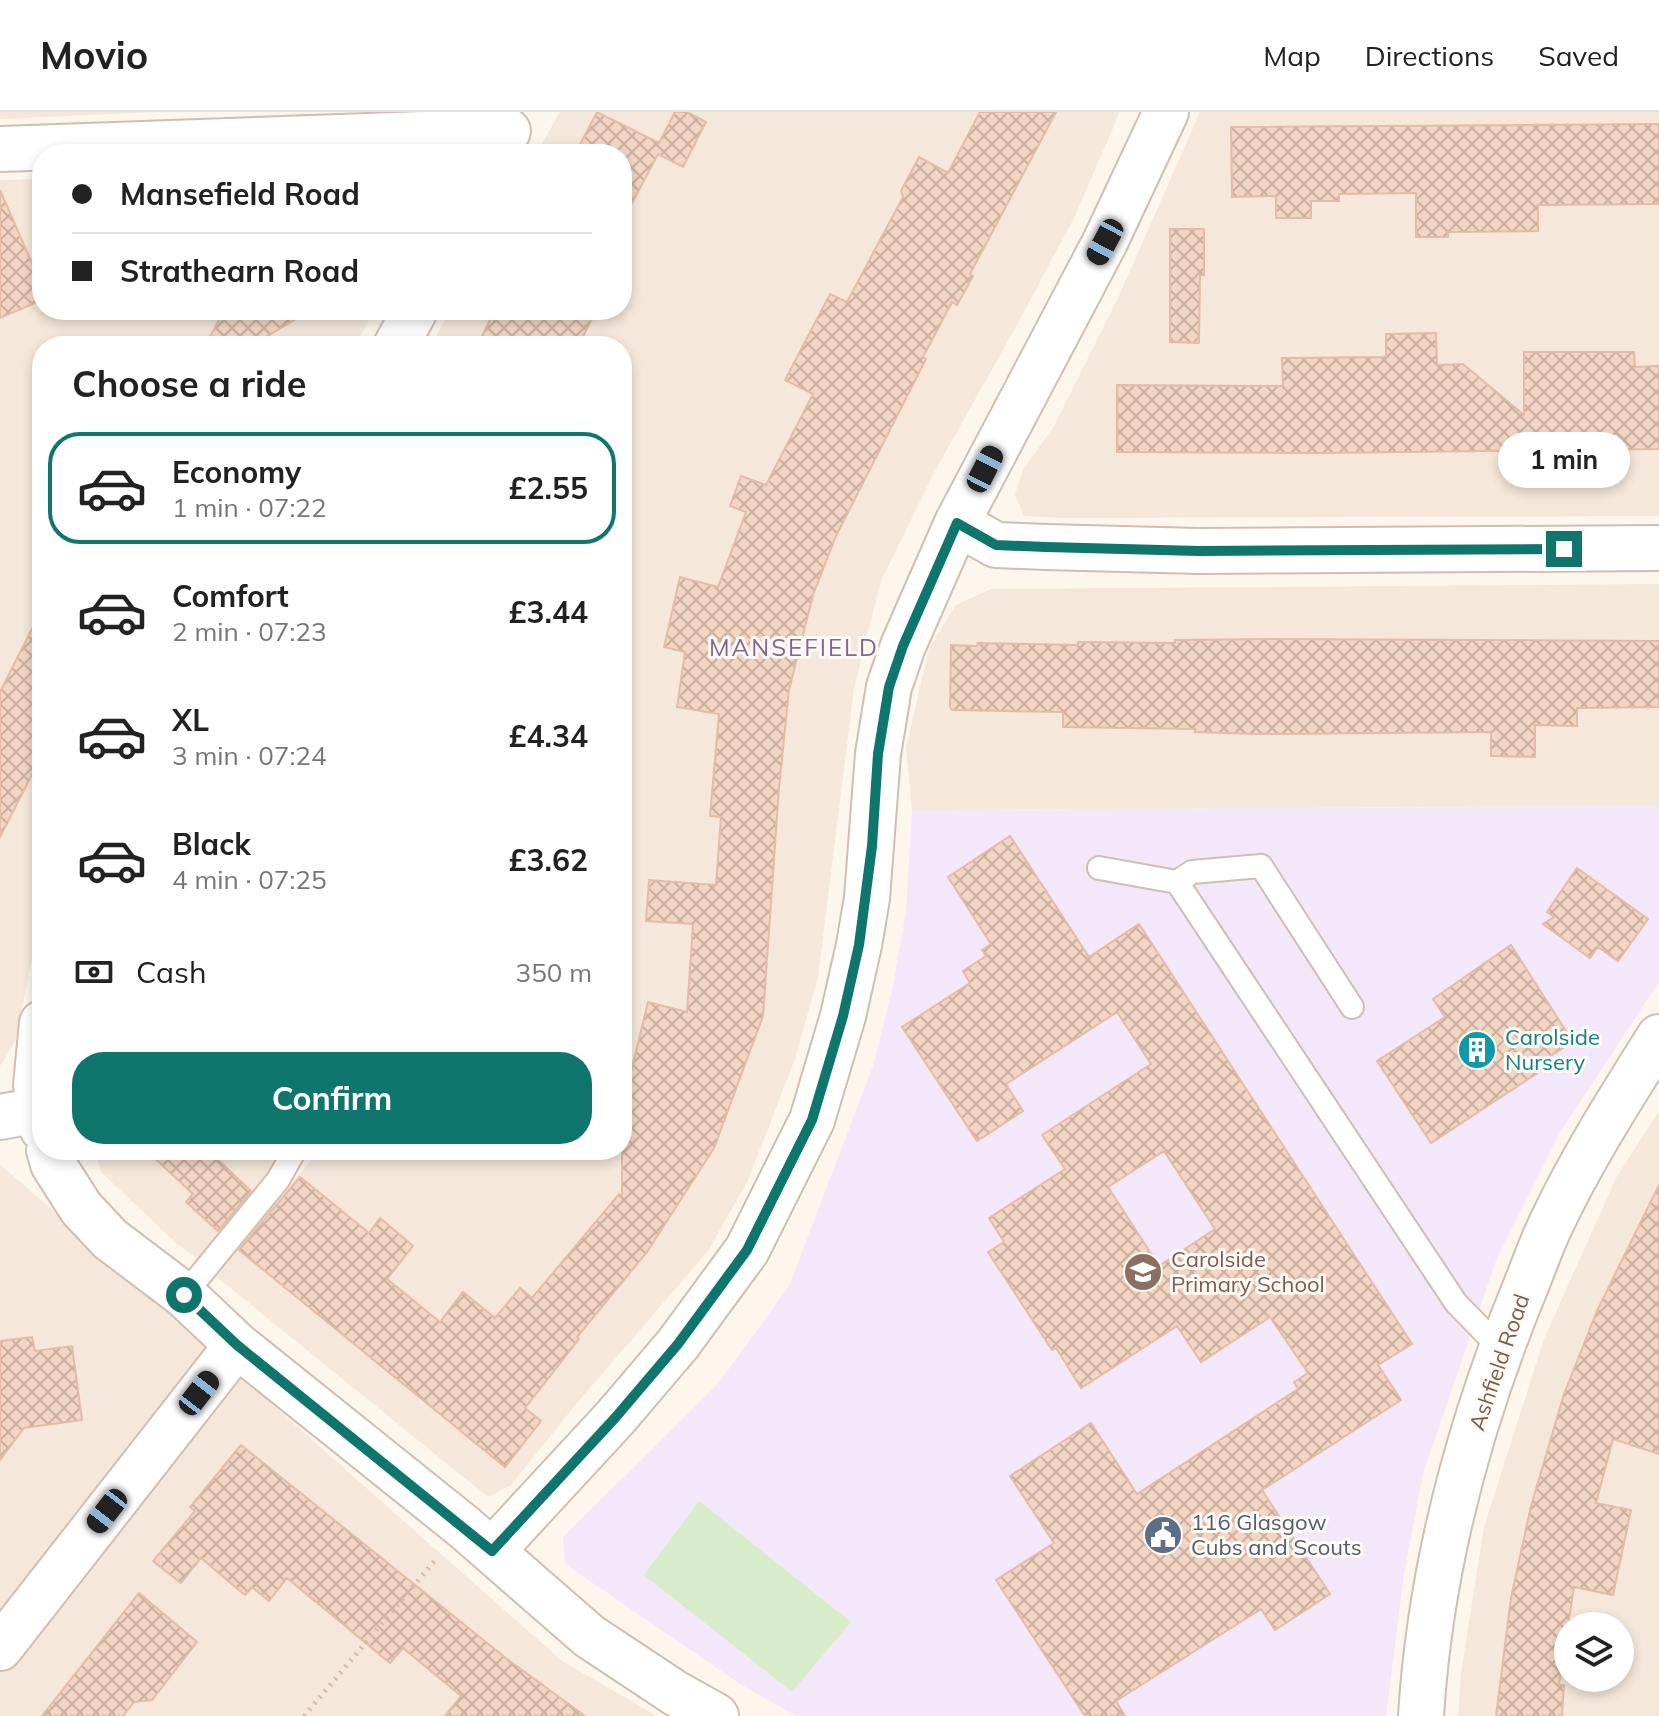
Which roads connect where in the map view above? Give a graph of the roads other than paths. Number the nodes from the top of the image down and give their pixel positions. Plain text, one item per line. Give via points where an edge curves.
1 (1166, 112) edge
2 (507, 132) edge
3 (149, 144) edge
4 (32, 148) edge
5 (0, 149) edge
6 (957, 523) junction
7 (1659, 548) edge
8 (1099, 868) dead end
9 (1177, 882) junction
10 (1352, 1007) dead end
11 (1659, 1037) edge
12 (51, 1160) edge
13 (289, 1160) edge
14 (184, 1295) junction
15 (237, 1345) junction
16 (1500, 1348) junction
17 (478, 1539) junction
18 (0, 1648) edge
19 (669, 1705) edge
20 (716, 1716) edge
21 (1421, 1716) edge

1 - 6 street via 1105,242
2 - 3 street
4 - 5 street
6 - 7 street via 996,545 1046,547
6 - 17 street via 889,687 859,945 812,1120 747,1250 678,1344 615,1418
8 - 9 lane
9 - 10 lane via 1192,872 1261,866
9 - 16 lane via 1456,1303
11 - 16 street, Ashfield Road via 1552,1221
12 - 14 street via 81,1208 110,1239
13 - 14 lane
14 - 15 street
15 - 17 street
15 - 18 street
16 - 21 street, Ashfield Road via 1445,1541
17 - 19 street
19 - 20 street

